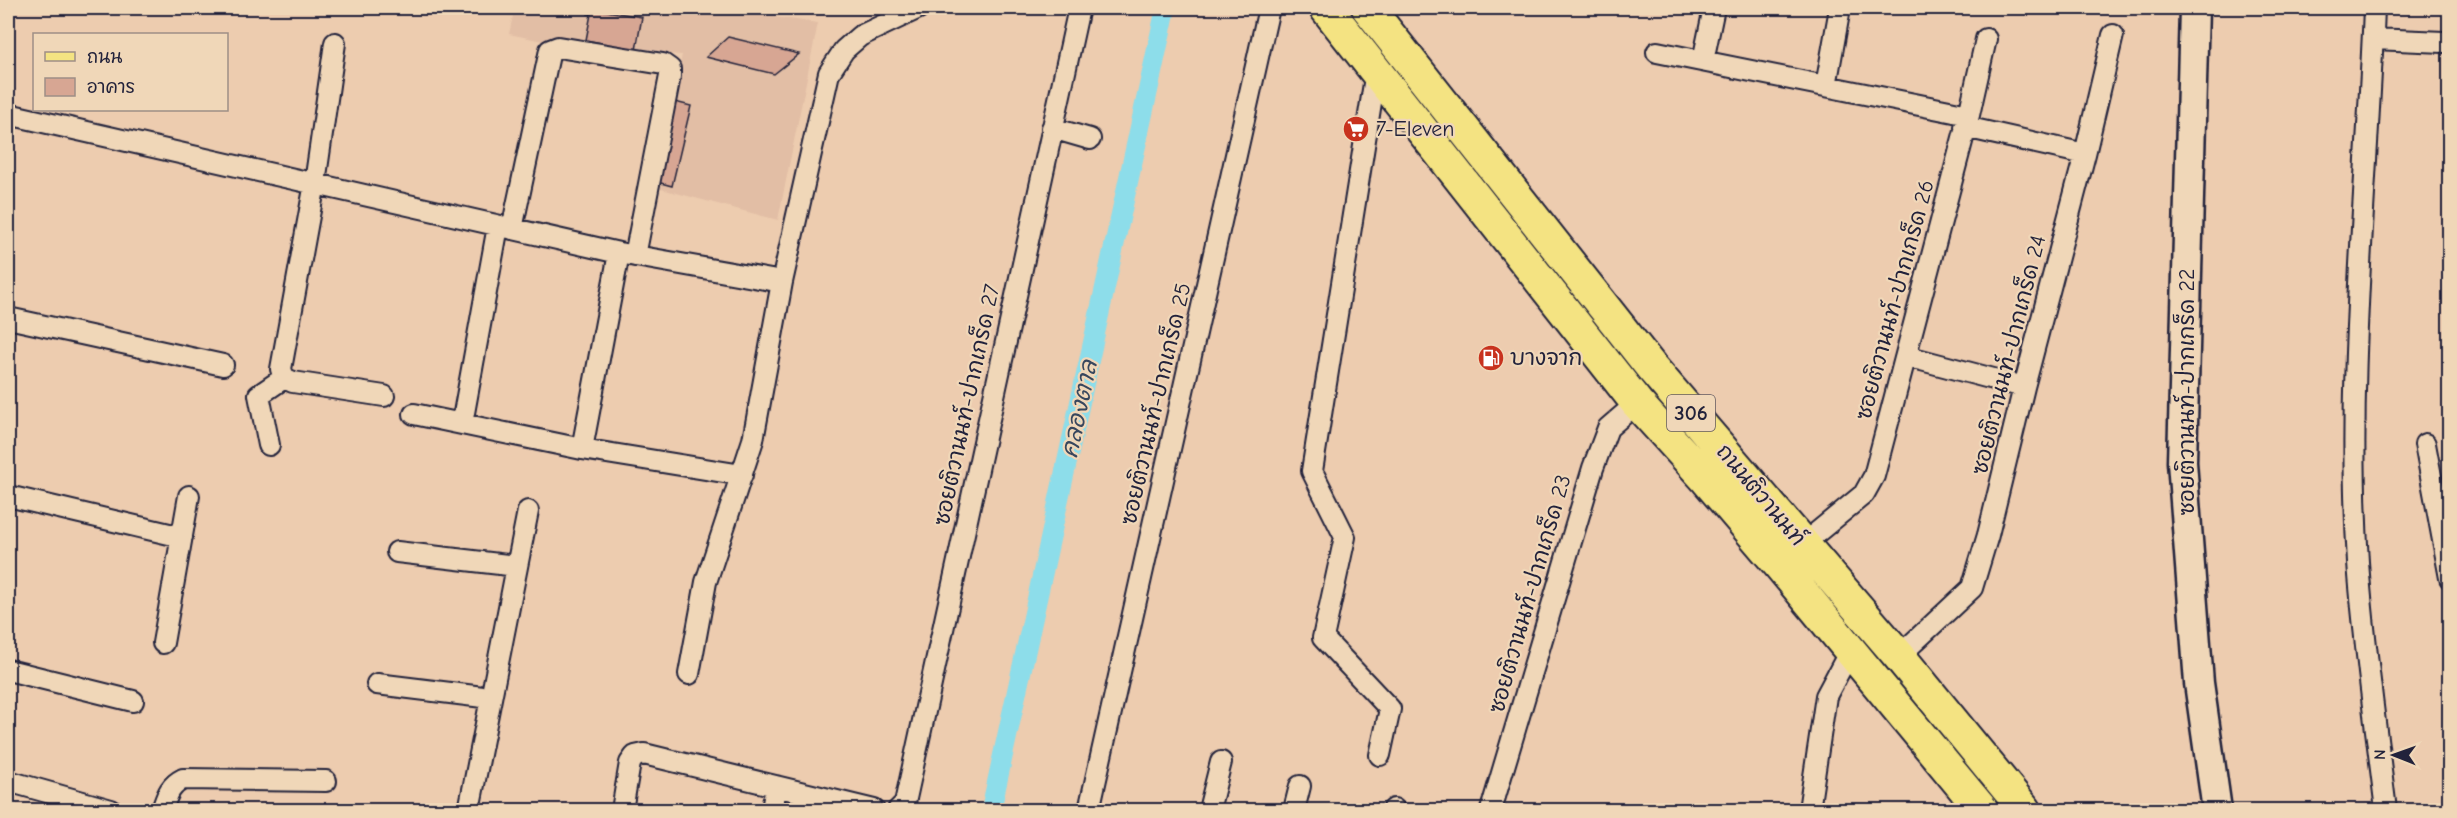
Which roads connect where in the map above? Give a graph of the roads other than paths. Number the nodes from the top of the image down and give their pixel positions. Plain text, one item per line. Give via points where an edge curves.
1 (919, 8) edge
2 (1078, 8) edge
3 (1269, 8) edge
4 (1326, 8) edge
5 (1368, 8) edge
6 (1714, 8) edge
7 (1839, 8) edge
8 (2194, 8) edge
9 (2374, 8) edge
10 (2113, 35) dead end
11 (1986, 39) dead end
12 (2373, 39) junction
13 (2444, 42) dead end
14 (335, 43) dead end
15 (1657, 52) dead end
16 (1703, 61) junction
17 (1376, 71) junction
18 (1826, 86) junction
19 (8, 114) edge
20 (1967, 121) junction
21 (1052, 128) junction
22 (1089, 139) dead end
23 (2085, 154) junction
24 (315, 183) junction
25 (505, 227) junction
26 (627, 255) junction
27 (783, 282) junction
28 (8, 318) edge
29 (1906, 356) junction
30 (223, 365) dead end
31 (284, 378) junction
32 (2024, 387) junction
33 (384, 396) dead end
34 (1637, 403) junction
35 (414, 414) dead end
36 (462, 424) junction
37 (2425, 444) dead end
38 (269, 446) dead end
39 (582, 449) junction
40 (742, 475) junction
41 (8, 496) edge
42 (189, 496) dead end
43 (528, 511) dead end
44 (182, 537) junction
45 (1803, 544) junction
46 (398, 552) dead end
47 (517, 566) junction
48 (2450, 578) edge
49 (163, 643) dead end
50 (1850, 651) junction
51 (1899, 656) junction
52 (8, 670) edge
53 (689, 674) dead end
54 (377, 684) dead end
55 (491, 698) junction
56 (133, 701) dead end
57 (1380, 755) dead end
58 (1221, 762) dead end
59 (327, 781) dead end
60 (8, 782) edge
61 (776, 786) junction
62 (1300, 786) dead end
63 (111, 810) edge
64 (162, 810) edge
65 (469, 810) edge
66 (622, 810) edge
67 (772, 810) edge
68 (874, 810) edge
69 (898, 810) edge
70 (1089, 810) edge
71 (1209, 810) edge
72 (1294, 810) edge
73 (1491, 810) edge
74 (1809, 810) edge
75 (1982, 810) edge
76 (2025, 810) edge
77 (2217, 810) edge
78 (2385, 810) edge

1 - 27 street via 860,36 844,50 829,74
2 - 21 street, ซอยติวานนท์-ปากเกร็ด 27
3 - 70 street, ซอยติวานนท์-ปากเกร็ด 25
4 - 17 main road, ถนนติวานนท์ / 306
5 - 45 main road, ถนนติวานนท์ / 306 via 1652,368
6 - 16 street
7 - 18 street
8 - 77 street, ซอยติวานนท์-ปากเกร็ด 22 via 2182,462 2199,683
9 - 12 street
10 - 23 street, ซอยติวานนท์-ปากเกร็ด 24
11 - 20 street, ซอยติวานนท์-ปากเกร็ด 26
12 - 13 street
12 - 78 street via 2355,459 2358,562
14 - 24 street
15 - 16 street
16 - 18 street
17 - 34 main road, ถนนติวานนท์ / 306
17 - 57 street via 1312,471 1345,537 1323,638 1390,709
18 - 20 street
19 - 24 street
20 - 23 street
20 - 29 street, ซอยติวานนท์-ปากเกร็ด 26
21 - 22 street
21 - 69 street, ซอยติวานนท์-ปากเกร็ด 27 via 905,803
23 - 32 street, ซอยติวานนท์-ปากเกร็ด 24
24 - 25 street
24 - 31 street via 281,369
25 - 26 street
25 - 26 street via 550,50 558,47 663,64 670,69 670,76
25 - 36 street
26 - 27 street
26 - 39 street
27 - 40 street via 753,440
28 - 30 street
29 - 32 street
29 - 45 street, ซอยติวานนท์-ปากเกร็ด 26 via 1874,476 1863,494
31 - 33 street
31 - 38 street via 259,395
32 - 51 street, ซอยติวานนท์-ปากเกร็ด 24 via 1972,588
34 - 50 main road, ถนนติวานนท์ / 306
34 - 73 street, ซอยติวานนท์-ปากเกร็ด 23 via 1608,428 1593,468
35 - 36 street
36 - 39 street
37 - 48 street
39 - 40 street
40 - 53 street via 706,582
41 - 44 street
42 - 44 street
43 - 47 street
44 - 49 street
45 - 51 main road, ถนนติวานนท์ / 306
46 - 47 street
47 - 55 street
50 - 74 street via 1826,696
50 - 75 main road, ถนนติวานนท์ / 306
51 - 76 main road, ถนนติวานนท์ / 306
52 - 56 street
54 - 55 street
55 - 65 street
58 - 71 street
59 - 64 street via 183,779 174,783
60 - 63 street
61 - 66 street via 644,754 635,756 630,763
61 - 67 street
61 - 68 street
62 - 72 street

